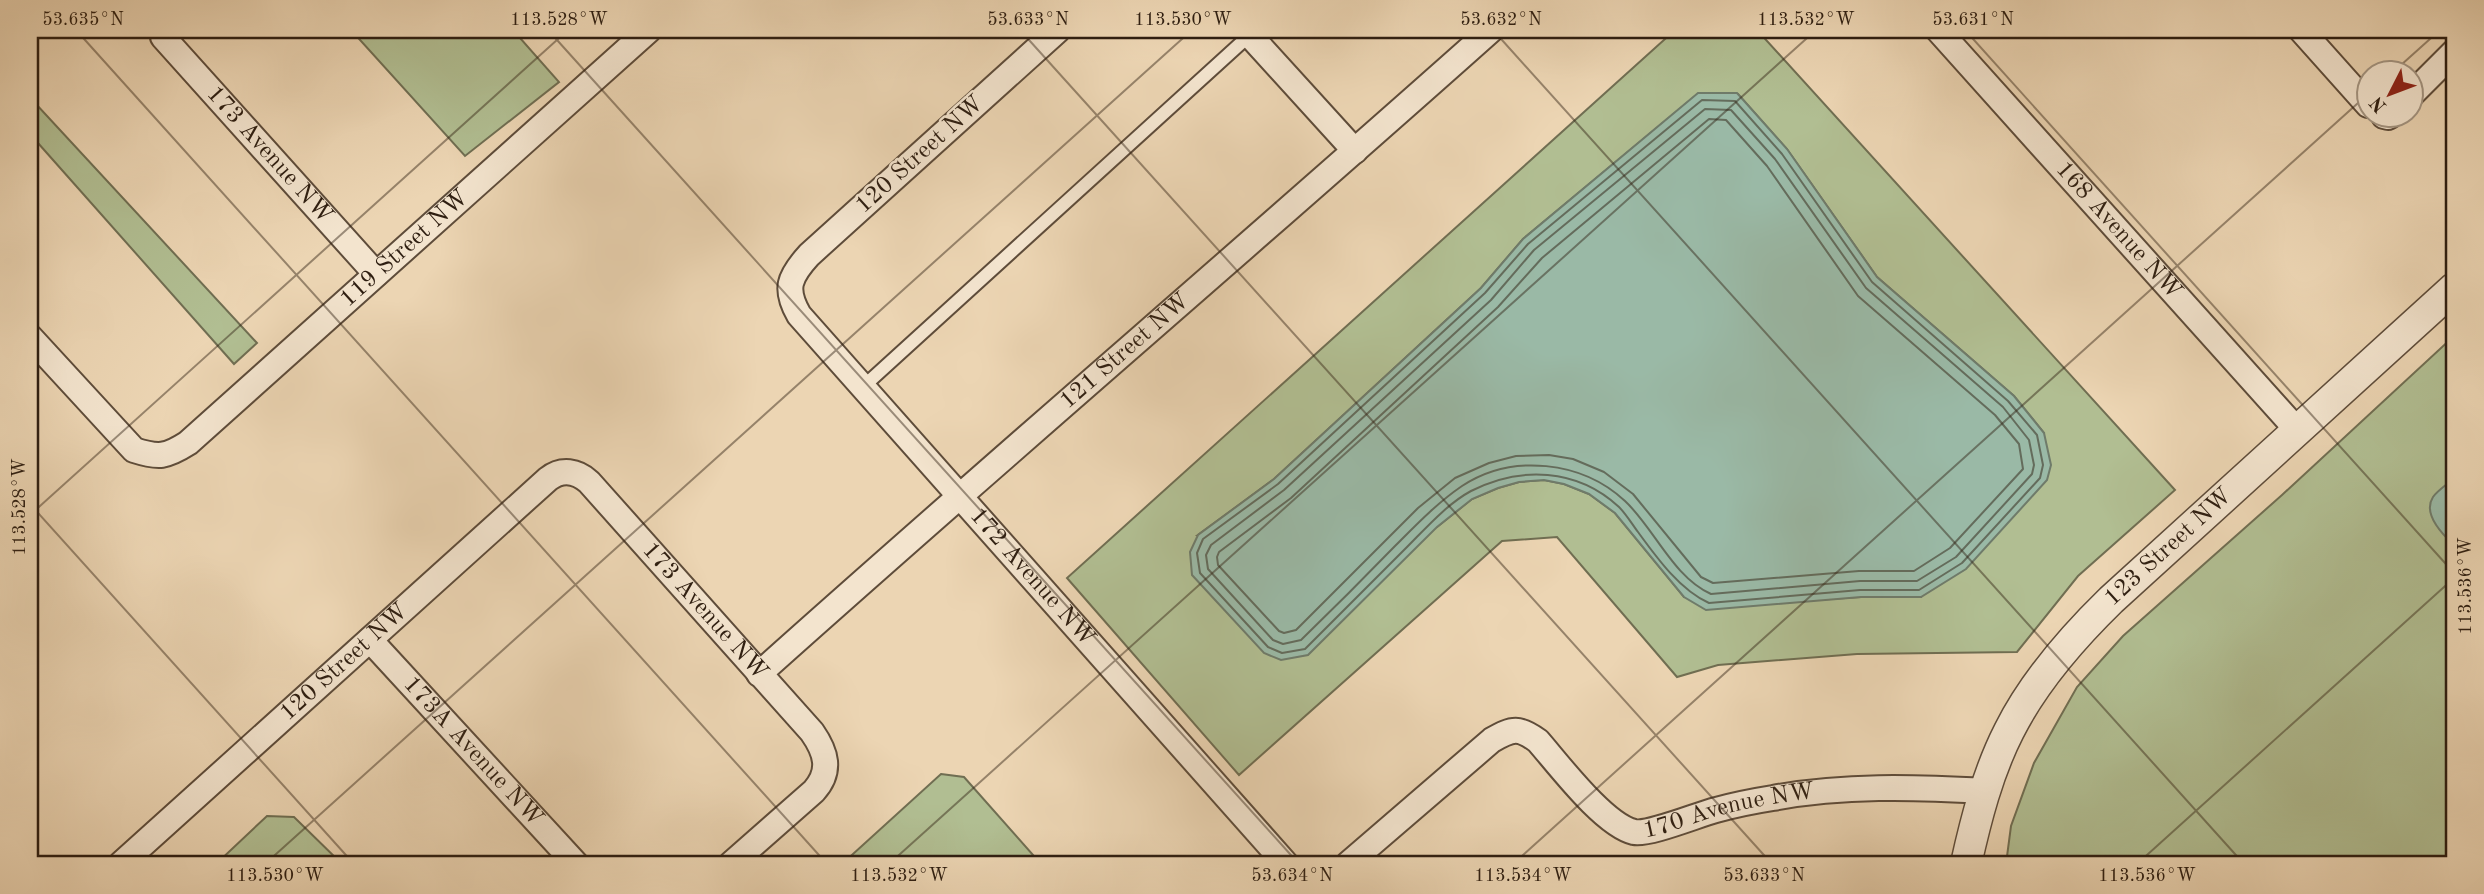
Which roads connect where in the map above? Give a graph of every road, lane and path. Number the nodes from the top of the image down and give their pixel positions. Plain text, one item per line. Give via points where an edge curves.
1 (649, 30) edge
2 (1058, 30) edge
3 (1491, 30) edge
4 (1938, 30) edge
5 (2301, 30) edge
6 (1250, 31) edge
7 (163, 37) dead end
8 (2454, 52) edge
9 (2424, 82) edge
10 (2354, 84) edge
11 (1355, 151) junction
12 (376, 274) junction
13 (789, 286) joint
14 (2454, 288) edge
15 (30, 337) edge
16 (864, 386) junction
17 (2298, 431) junction
18 (573, 472) joint
19 (958, 496) junction
20 (370, 640) junction
21 (759, 674) junction
22 (1985, 791) junction
23 (121, 864) edge
24 (576, 864) edge
25 (731, 864) edge
26 (1286, 864) edge
27 (1348, 864) edge
28 (1966, 864) edge

1 - 12 street, 119 Street NW
2 - 13 street, 120 Street NW via 809,255
3 - 11 street, 121 Street NW
4 - 17 street, 168 Avenue NW
5 - 10 street
6 - 11 street
6 - 16 lane
7 - 12 street, 173 Avenue NW
8 - 9 street
11 - 19 street, 121 Street NW
12 - 15 street, 119 Street NW via 188,443 155,457 134,450
13 - 16 street, 172 Avenue NW via 799,316
14 - 17 street, 123 Street NW
16 - 19 street, 172 Avenue NW
17 - 22 street, 123 Street NW via 2111,600 2061,653 2009,732
18 - 20 street, 120 Street NW via 554,475
18 - 21 street, 173 Avenue NW via 589,482
19 - 21 street, 121 Street NW
19 - 26 street, 172 Avenue NW
20 - 23 street, 120 Street NW
20 - 24 street, 173A Avenue NW
21 - 25 street, 173 Avenue NW via 812,732 827,760 822,783
22 - 27 street, 170 Avenue NW via 1826,791 1716,810 1636,832 1608,817 1538,741 1516,730 1492,740
22 - 28 street, 123 Street NW

